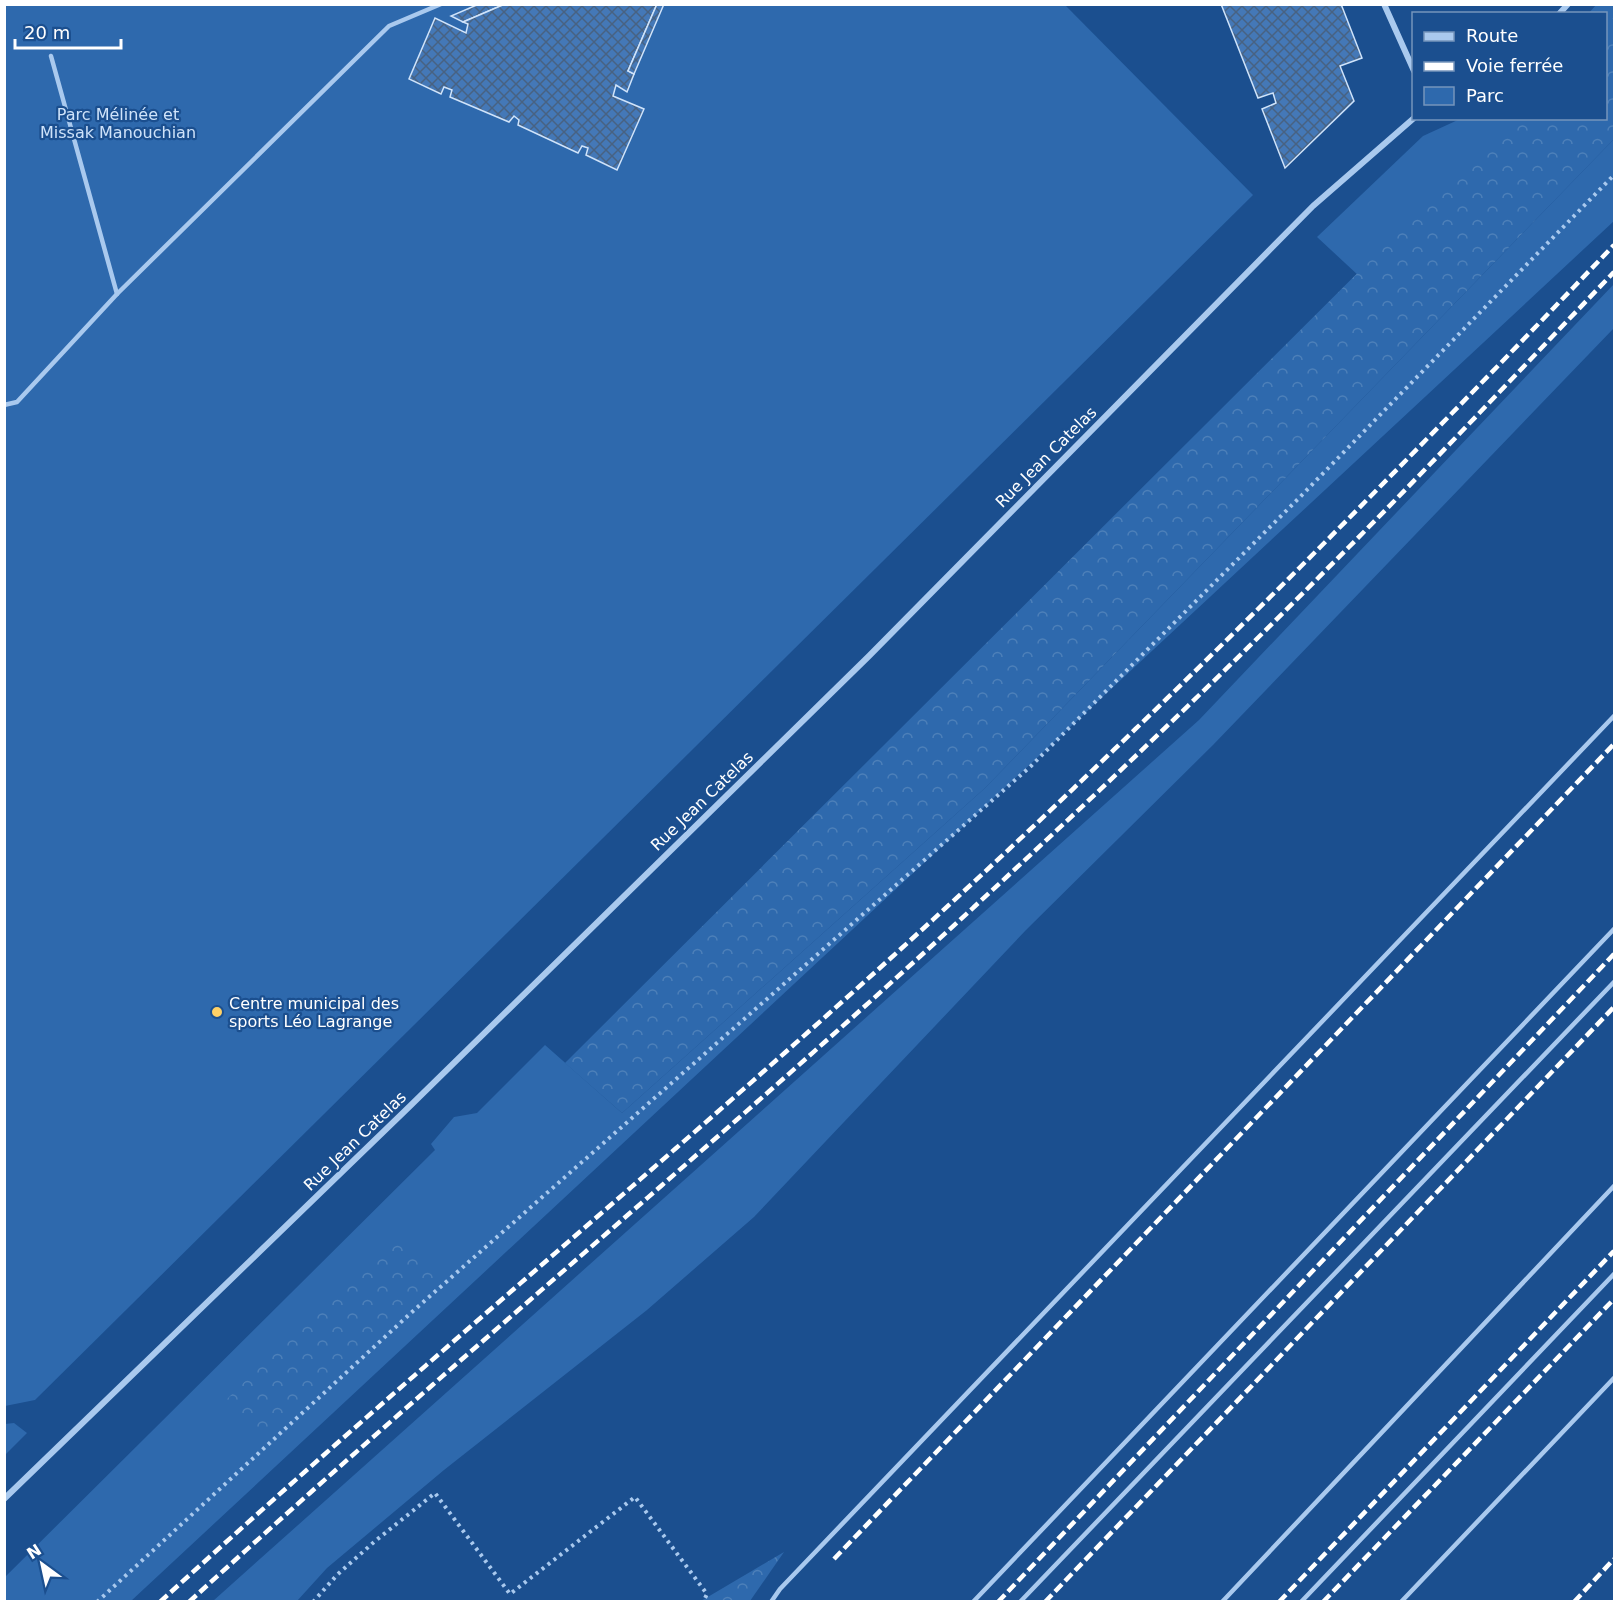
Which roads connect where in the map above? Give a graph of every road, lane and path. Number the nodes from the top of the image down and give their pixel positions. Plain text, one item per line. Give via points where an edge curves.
1 (441, 4) edge
2 (1384, 4) edge
3 (51, 56) dead end
4 (1412, 69) edge
5 (1412, 120) edge
6 (1614, 175) edge
7 (117, 294) junction
8 (4, 405) edge
9 (1614, 717) edge
10 (1614, 928) edge
11 (1614, 982) edge
12 (1614, 1186) edge
13 (1614, 1274) edge
14 (1614, 1378) edge
15 (4, 1499) edge
16 (97, 1602) edge
17 (313, 1602) edge
18 (703, 1602) edge
19 (771, 1602) edge
20 (973, 1602) edge
21 (1020, 1602) edge
22 (1222, 1602) edge
23 (1301, 1602) edge
24 (1401, 1602) edge

1 - 7 lane via 389,26
2 - 4 street
3 - 7 lane
5 - 15 street, Rue Jean Catelas via 1312,206 869,656
6 - 16 path via 1031,766 421,1305
7 - 8 lane via 17,402
9 - 19 lane
10 - 20 lane
11 - 21 lane
12 - 22 lane
13 - 23 lane
14 - 24 lane
17 - 18 path via 366,1549 435,1493 510,1594 635,1497 707,1594

